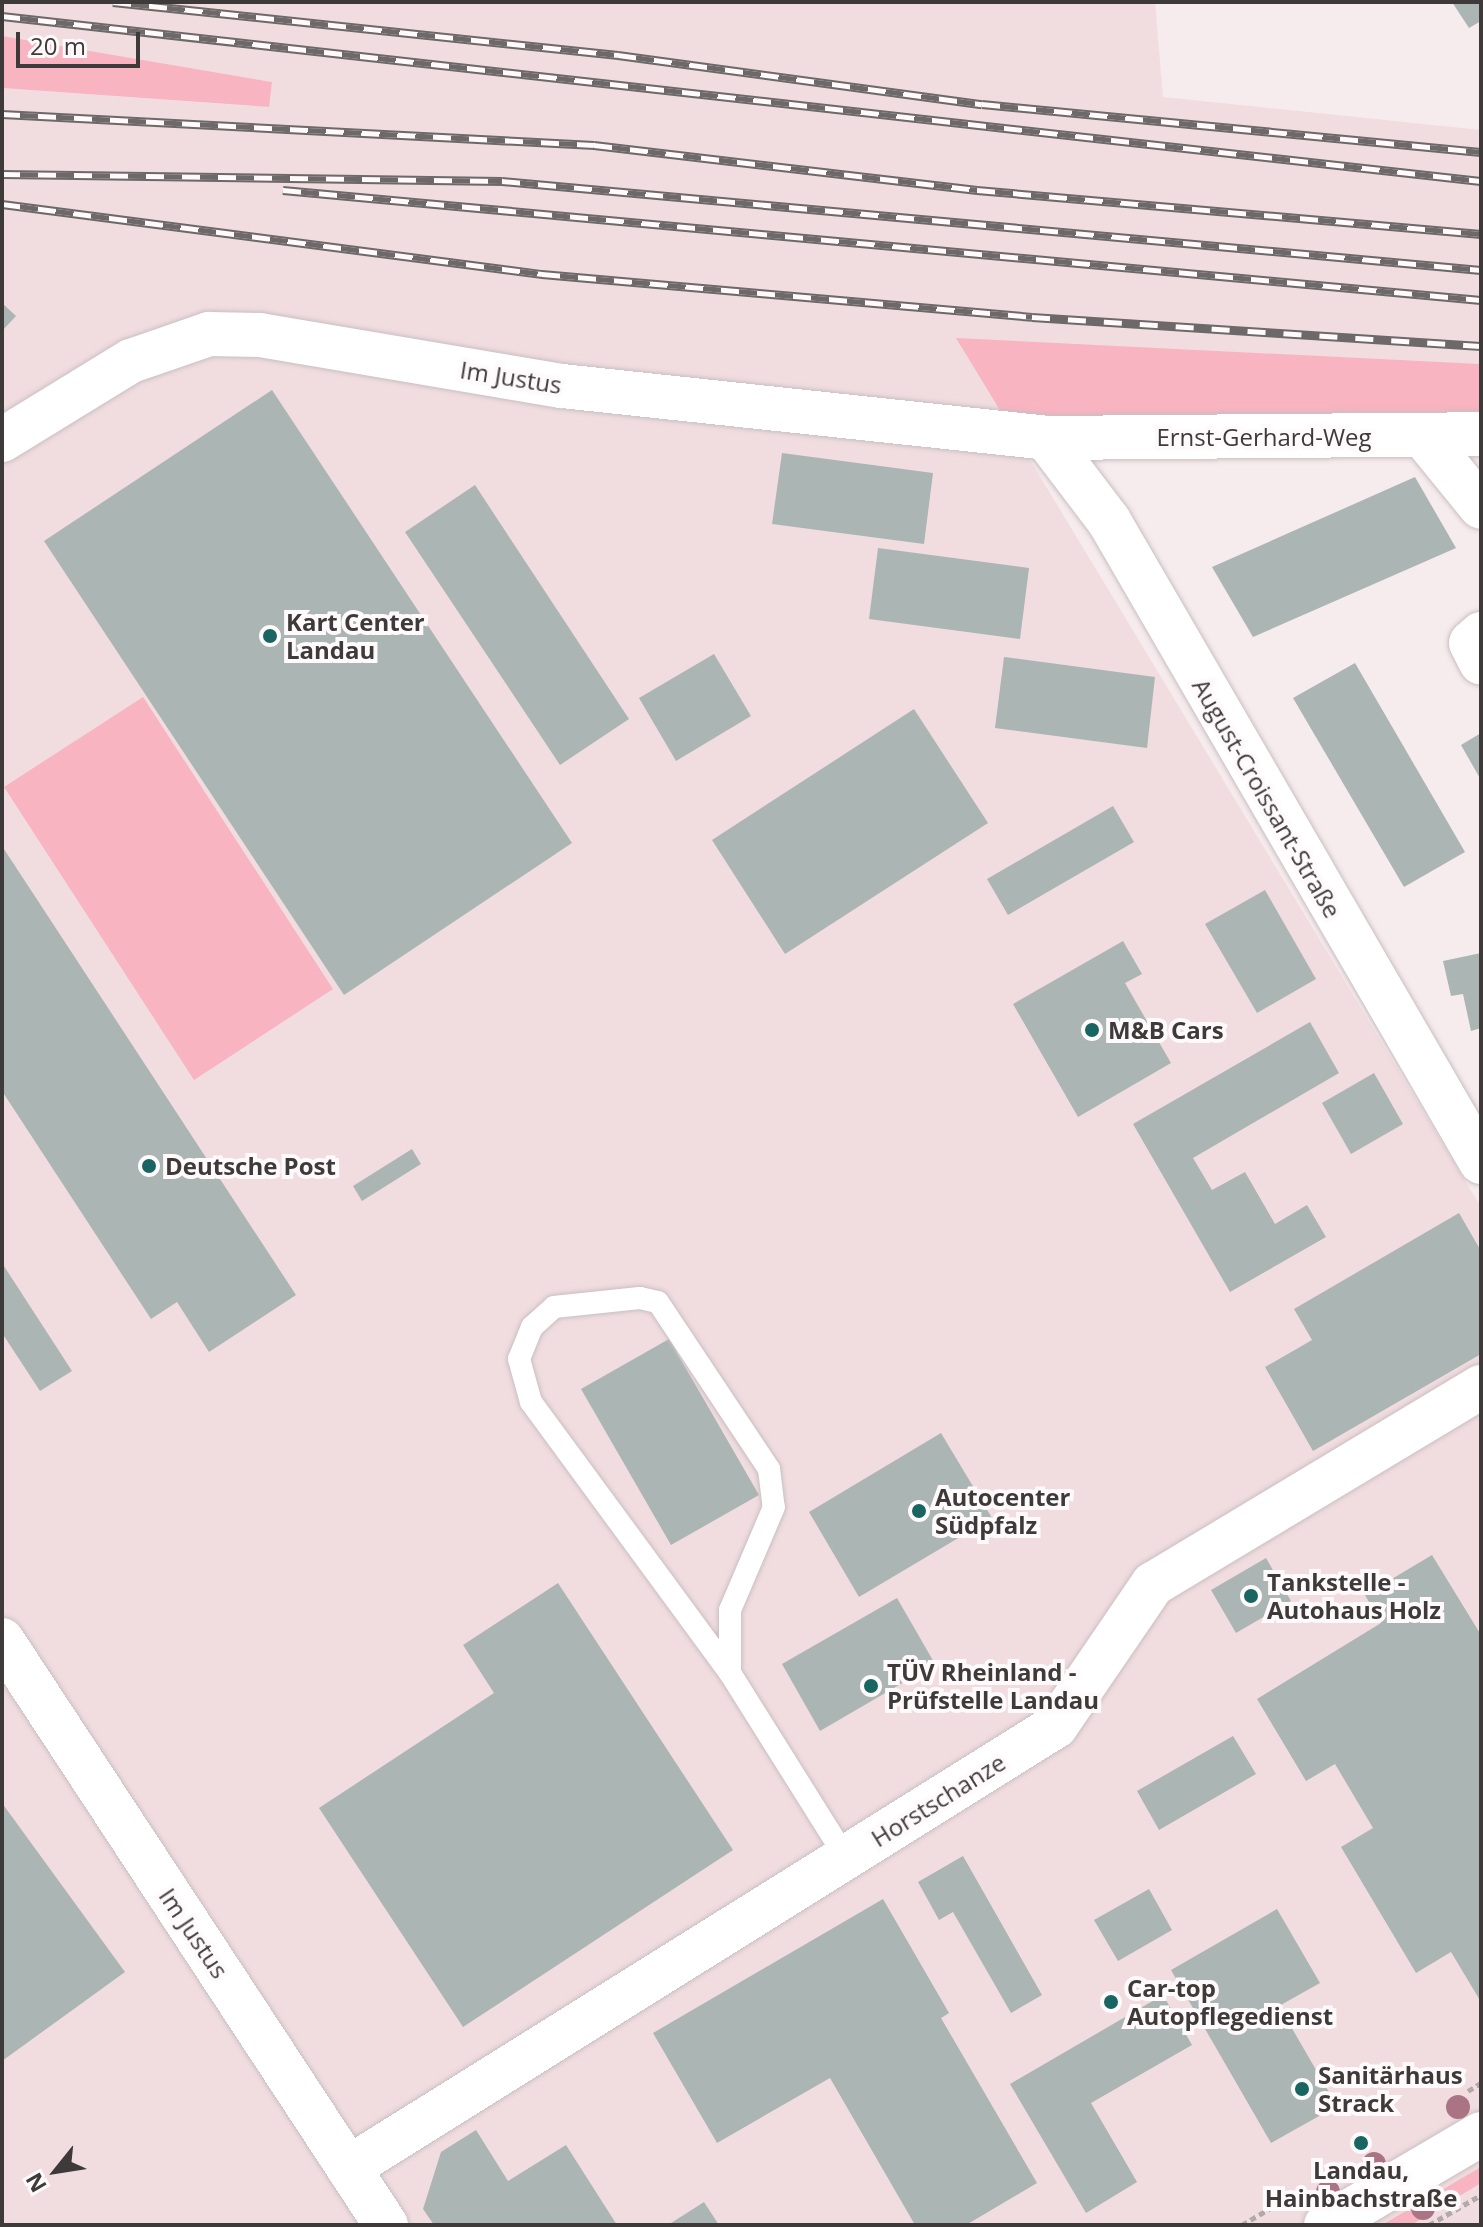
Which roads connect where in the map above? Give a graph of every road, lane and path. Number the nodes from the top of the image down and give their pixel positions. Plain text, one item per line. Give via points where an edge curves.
1 (1481, 434) edge
2 (1424, 437) junction
3 (1046, 438) junction
4 (2, 440) edge
5 (1481, 507) edge
6 (1481, 634) edge
7 (1481, 663) edge
8 (1481, 1162) edge
9 (1481, 1387) edge
10 (2, 1640) edge
11 (730, 1673) junction
12 (846, 1858) junction
13 (1481, 2134) edge
14 (350, 2167) junction
15 (1481, 2195) edge
16 (386, 2225) edge
17 (1326, 2225) edge
18 (1429, 2225) edge

1 - 2 street, Ernst-Gerhard-Weg
2 - 3 street, Ernst-Gerhard-Weg
2 - 5 street
3 - 4 street, Im Justus via 562,386 260,335 209,334 131,361
3 - 8 street, August-Croissant-Straße via 1109,521
6 - 7 street via 1471,643
9 - 12 street, Horstschanze via 1153,1584 1068,1715
10 - 14 street, Im Justus
11 - 11 lane via 730,1610 774,1507 769,1469 658,1302 640,1298 554,1307 532,1327 519,1359 531,1402
11 - 12 lane
12 - 14 street, Horstschanze
13 - 17 street
14 - 16 street, Im Justus
15 - 18 path

